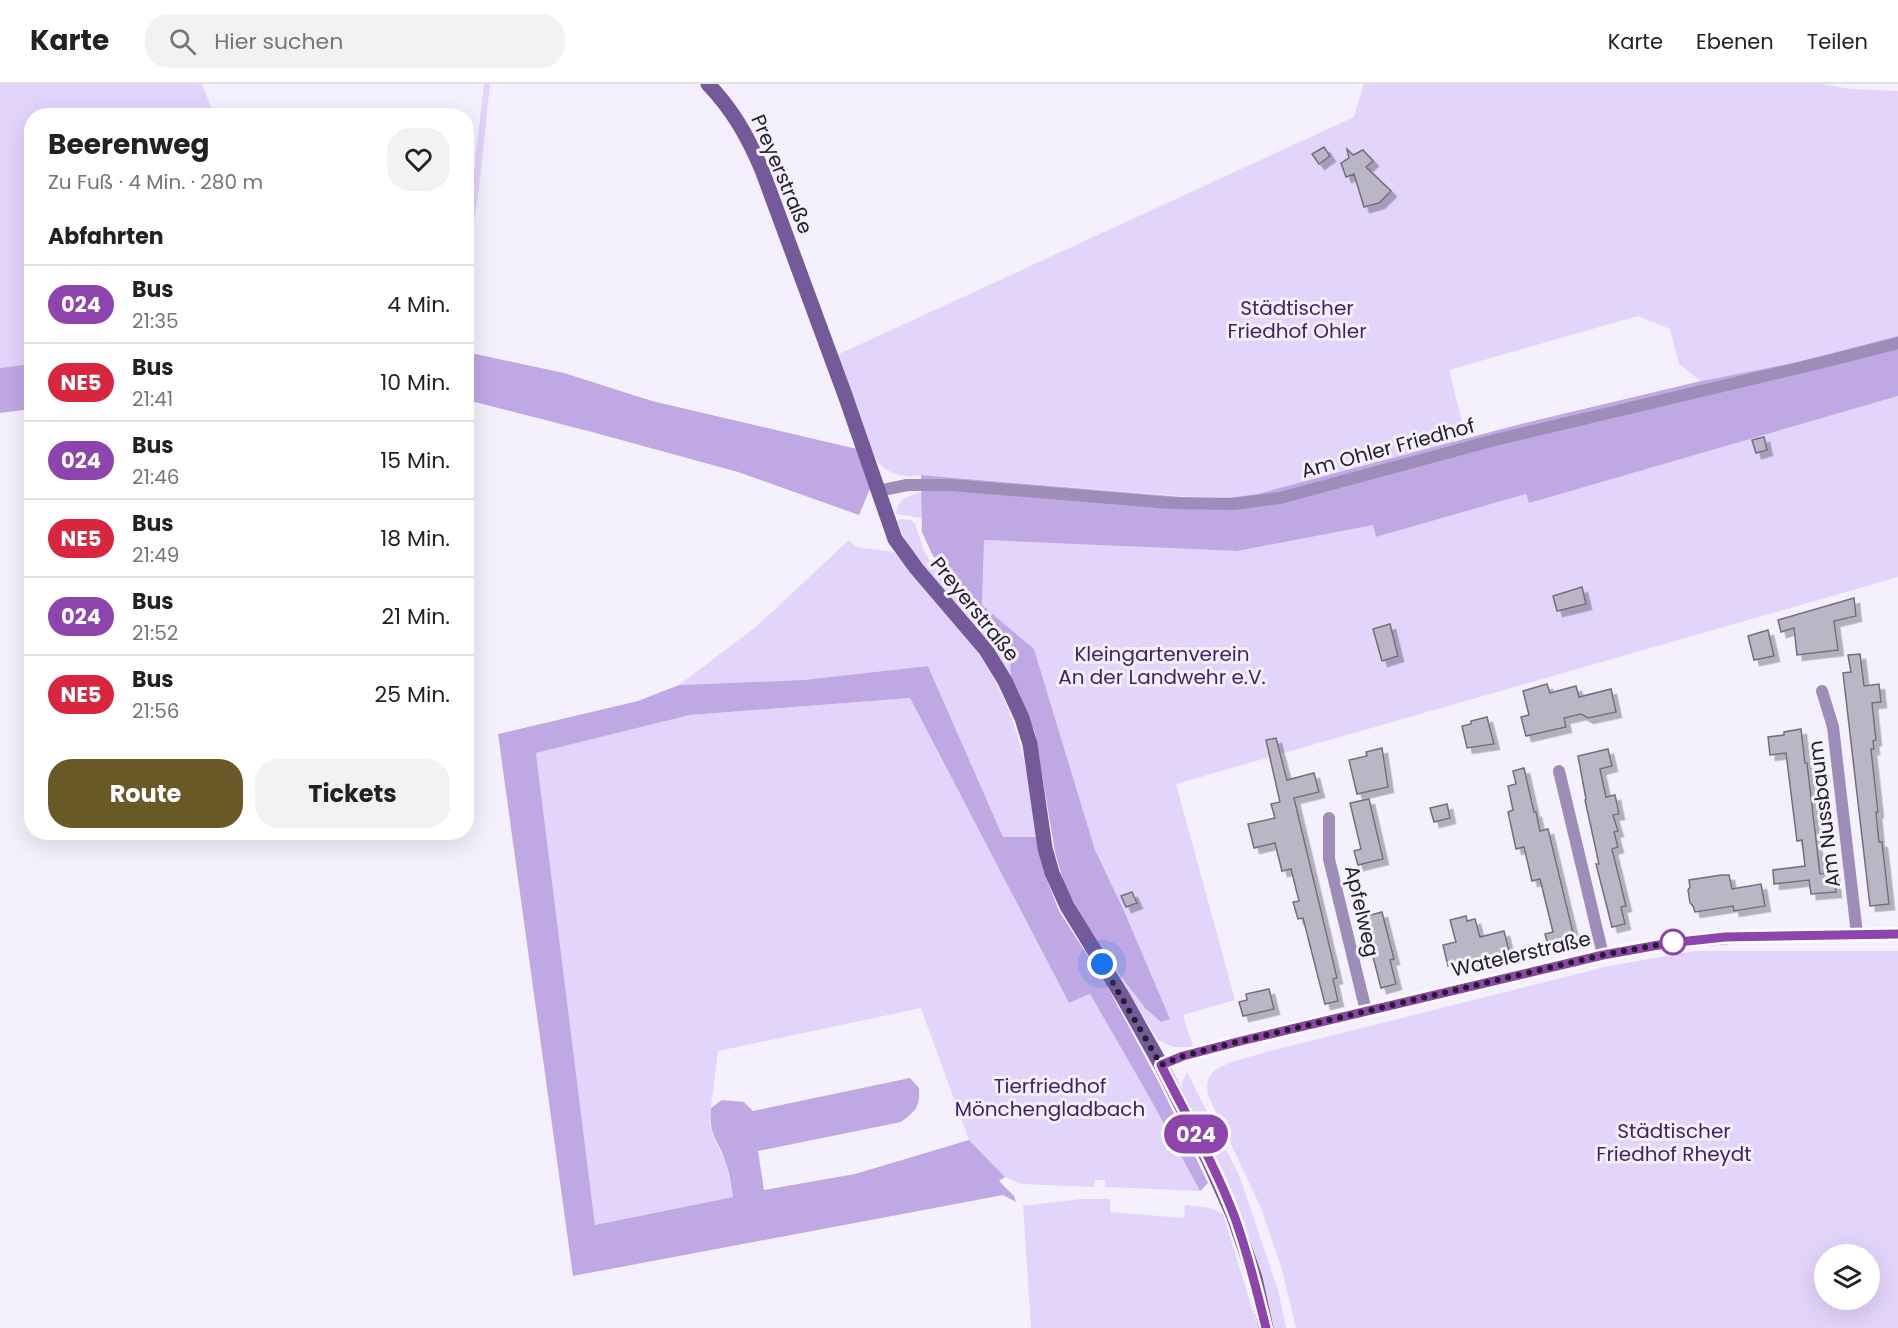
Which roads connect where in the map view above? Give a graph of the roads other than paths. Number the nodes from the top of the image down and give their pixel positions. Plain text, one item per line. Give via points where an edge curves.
1 (708, 84) edge
2 (1898, 343) edge
3 (878, 491) junction
4 (1822, 691) dead end
5 (1559, 771) dead end
6 (1329, 818) dead end
7 (1857, 934) junction
8 (1898, 934) edge
9 (1603, 955) junction
10 (1365, 1011) junction
11 (1161, 1065) junction
12 (1266, 1328) edge

1 - 3 main road, Preyerstraße via 749,138
2 - 3 street, Am Ohler Friedhof via 1495,440 1280,498 1234,504 1182,504 951,485 907,485
3 - 11 main road, Preyerstraße via 904,554 969,628 1005,681 1030,744 1052,873 1067,906
4 - 7 street, Am Nussbaum via 1833,727
5 - 9 street
6 - 10 street, Apfelweg via 1329,858
7 - 8 street, Watelerstraße
7 - 9 street, Watelerstraße via 1725,937
9 - 10 street, Watelerstraße
10 - 11 street, Watelerstraße
11 - 12 main road, Preyerstraße via 1234,1217 1255,1278

